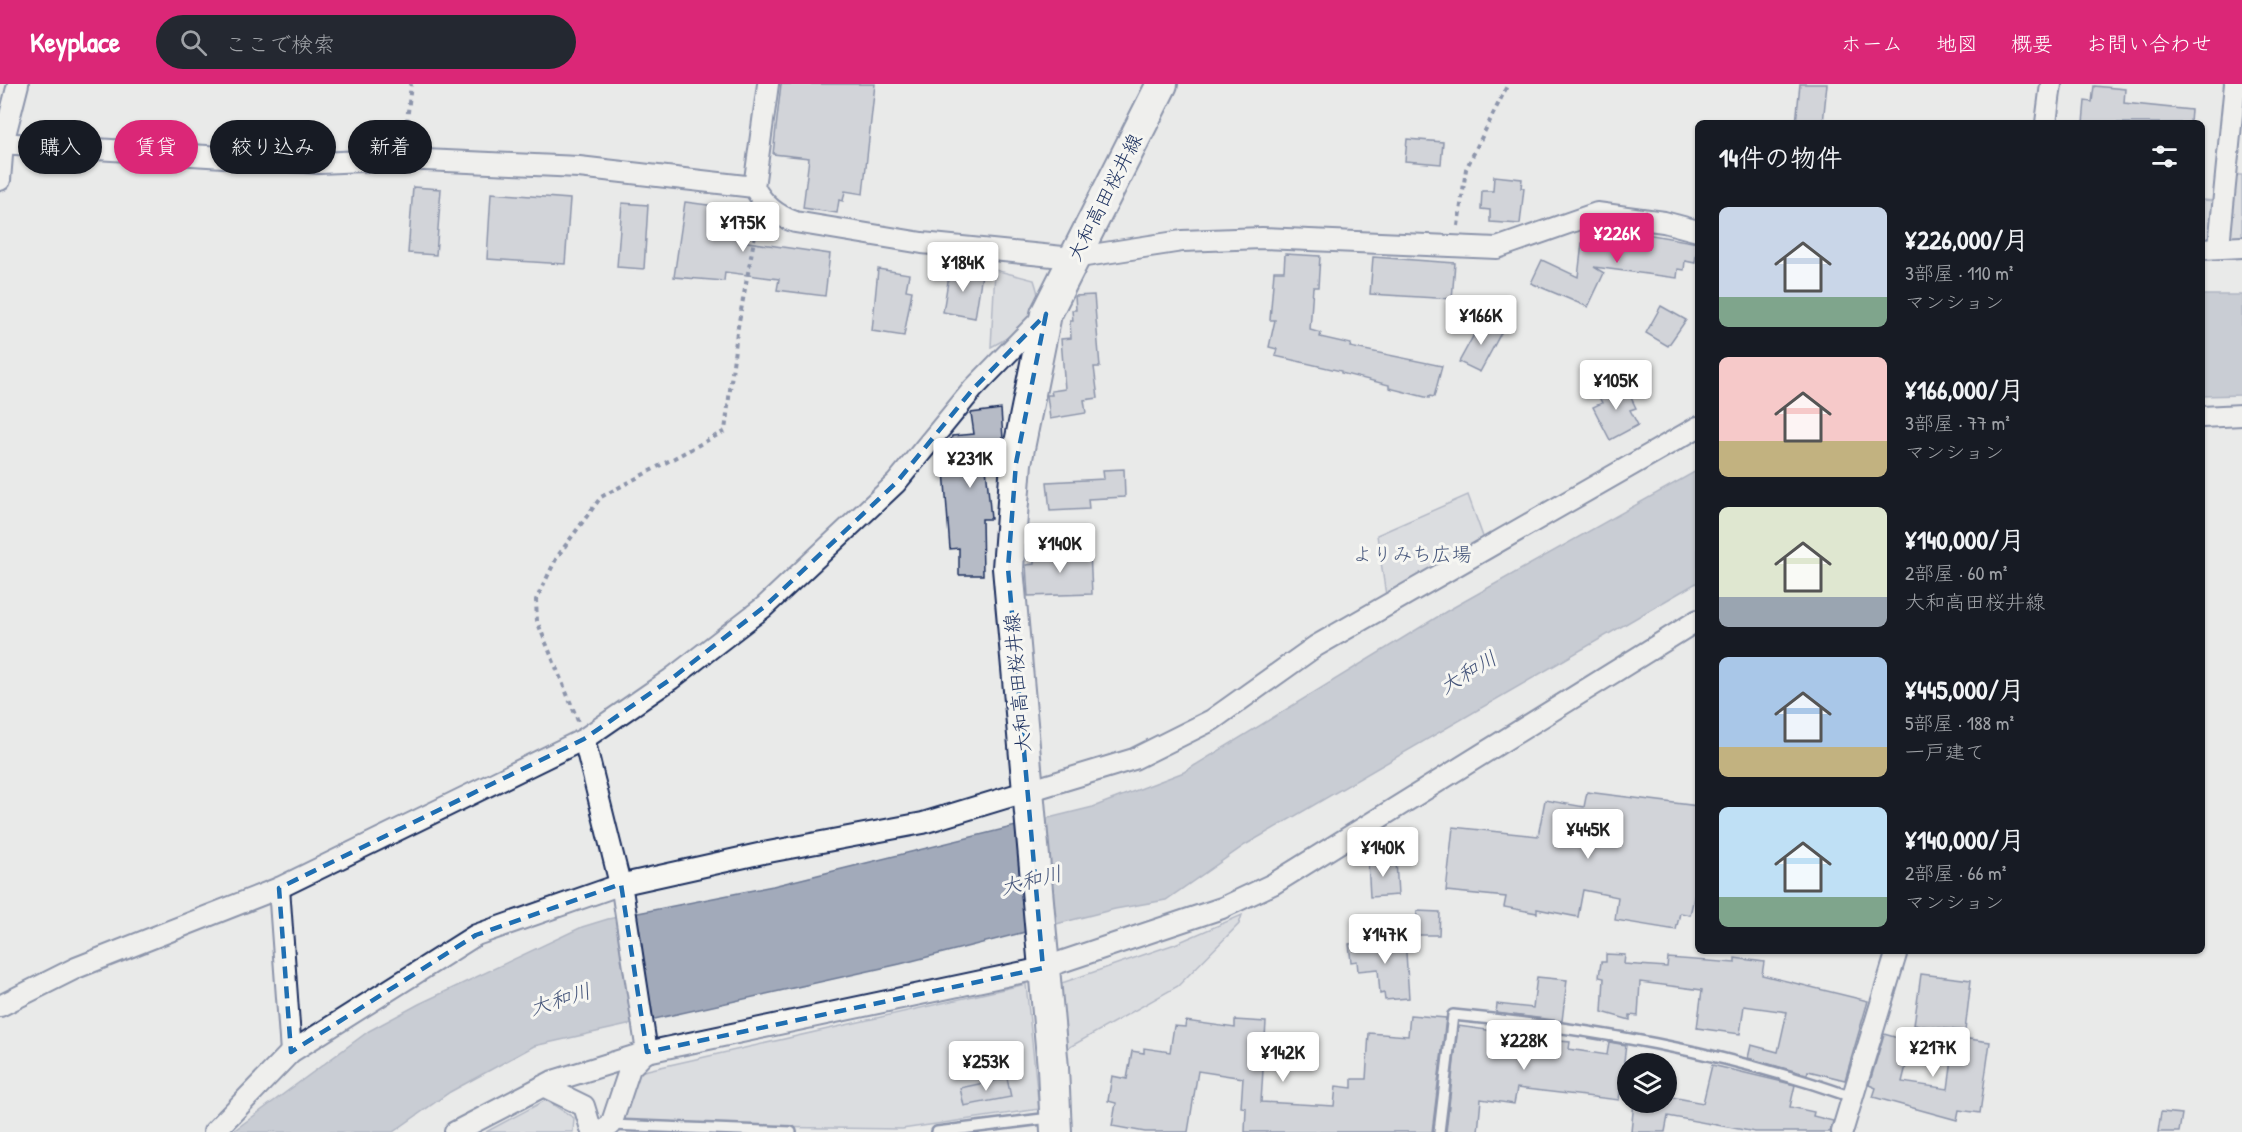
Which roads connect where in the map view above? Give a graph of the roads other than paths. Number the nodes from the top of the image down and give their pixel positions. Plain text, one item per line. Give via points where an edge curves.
1 (18, 84) edge
2 (768, 84) edge
3 (1162, 84) edge
4 (2051, 84) edge
5 (2235, 84) edge
6 (2046, 120) edge
7 (1, 143) edge
8 (0, 180) edge
9 (758, 194) junction
10 (1695, 230) edge
11 (2211, 247) edge
12 (2242, 247) edge
13 (1072, 258) junction
14 (1046, 314) junction
15 (2242, 415) edge
16 (2205, 417) edge
17 (1695, 429) edge
18 (1695, 622) edge
19 (584, 739) junction
20 (1027, 798) junction
21 (279, 888) junction
22 (621, 891) junction
23 (1896, 954) edge
24 (1042, 962) junction
25 (0, 1006) edge
26 (647, 1046) junction
27 (291, 1052) junction
28 (543, 1086) junction
29 (1852, 1096) junction
30 (1056, 1125) edge
31 (605, 1129) edge
32 (214, 1132) edge
33 (455, 1132) edge
34 (592, 1132) edge
35 (792, 1132) edge
36 (936, 1132) edge
37 (1439, 1132) edge
38 (1842, 1132) edge

1 - 7 street
2 - 9 street
3 - 13 main road, 大和高田桜井線
4 - 6 street
5 - 11 street
7 - 8 street
7 - 9 street via 320,163 403,159 579,167
9 - 13 street via 782,217 795,222 922,243
10 - 13 street via 1597,213 1497,248 1262,238 1182,241
11 - 12 street
13 - 14 main road, 大和高田桜井線
14 - 19 street via 973,389 896,483 764,608
14 - 20 main road, 大和高田桜井線 via 1016,463 1008,568
15 - 16 street
17 - 20 street via 1316,646 1212,720 1134,759
18 - 24 street via 1273,884 1222,908
19 - 21 street
19 - 22 street
20 - 22 street via 923,823 763,853
20 - 24 main road, 大和高田桜井線
21 - 25 street via 76,968
21 - 27 street
22 - 26 street
22 - 27 street via 476,935
23 - 29 street
24 - 26 street
24 - 30 main road, 大和高田桜井線
26 - 28 street
26 - 31 street via 630,1068
27 - 32 street
28 - 33 street
28 - 34 street via 584,1106
29 - 37 lane via 1658,1043 1453,1016
29 - 38 street
30 - 36 lane
31 - 35 lane

